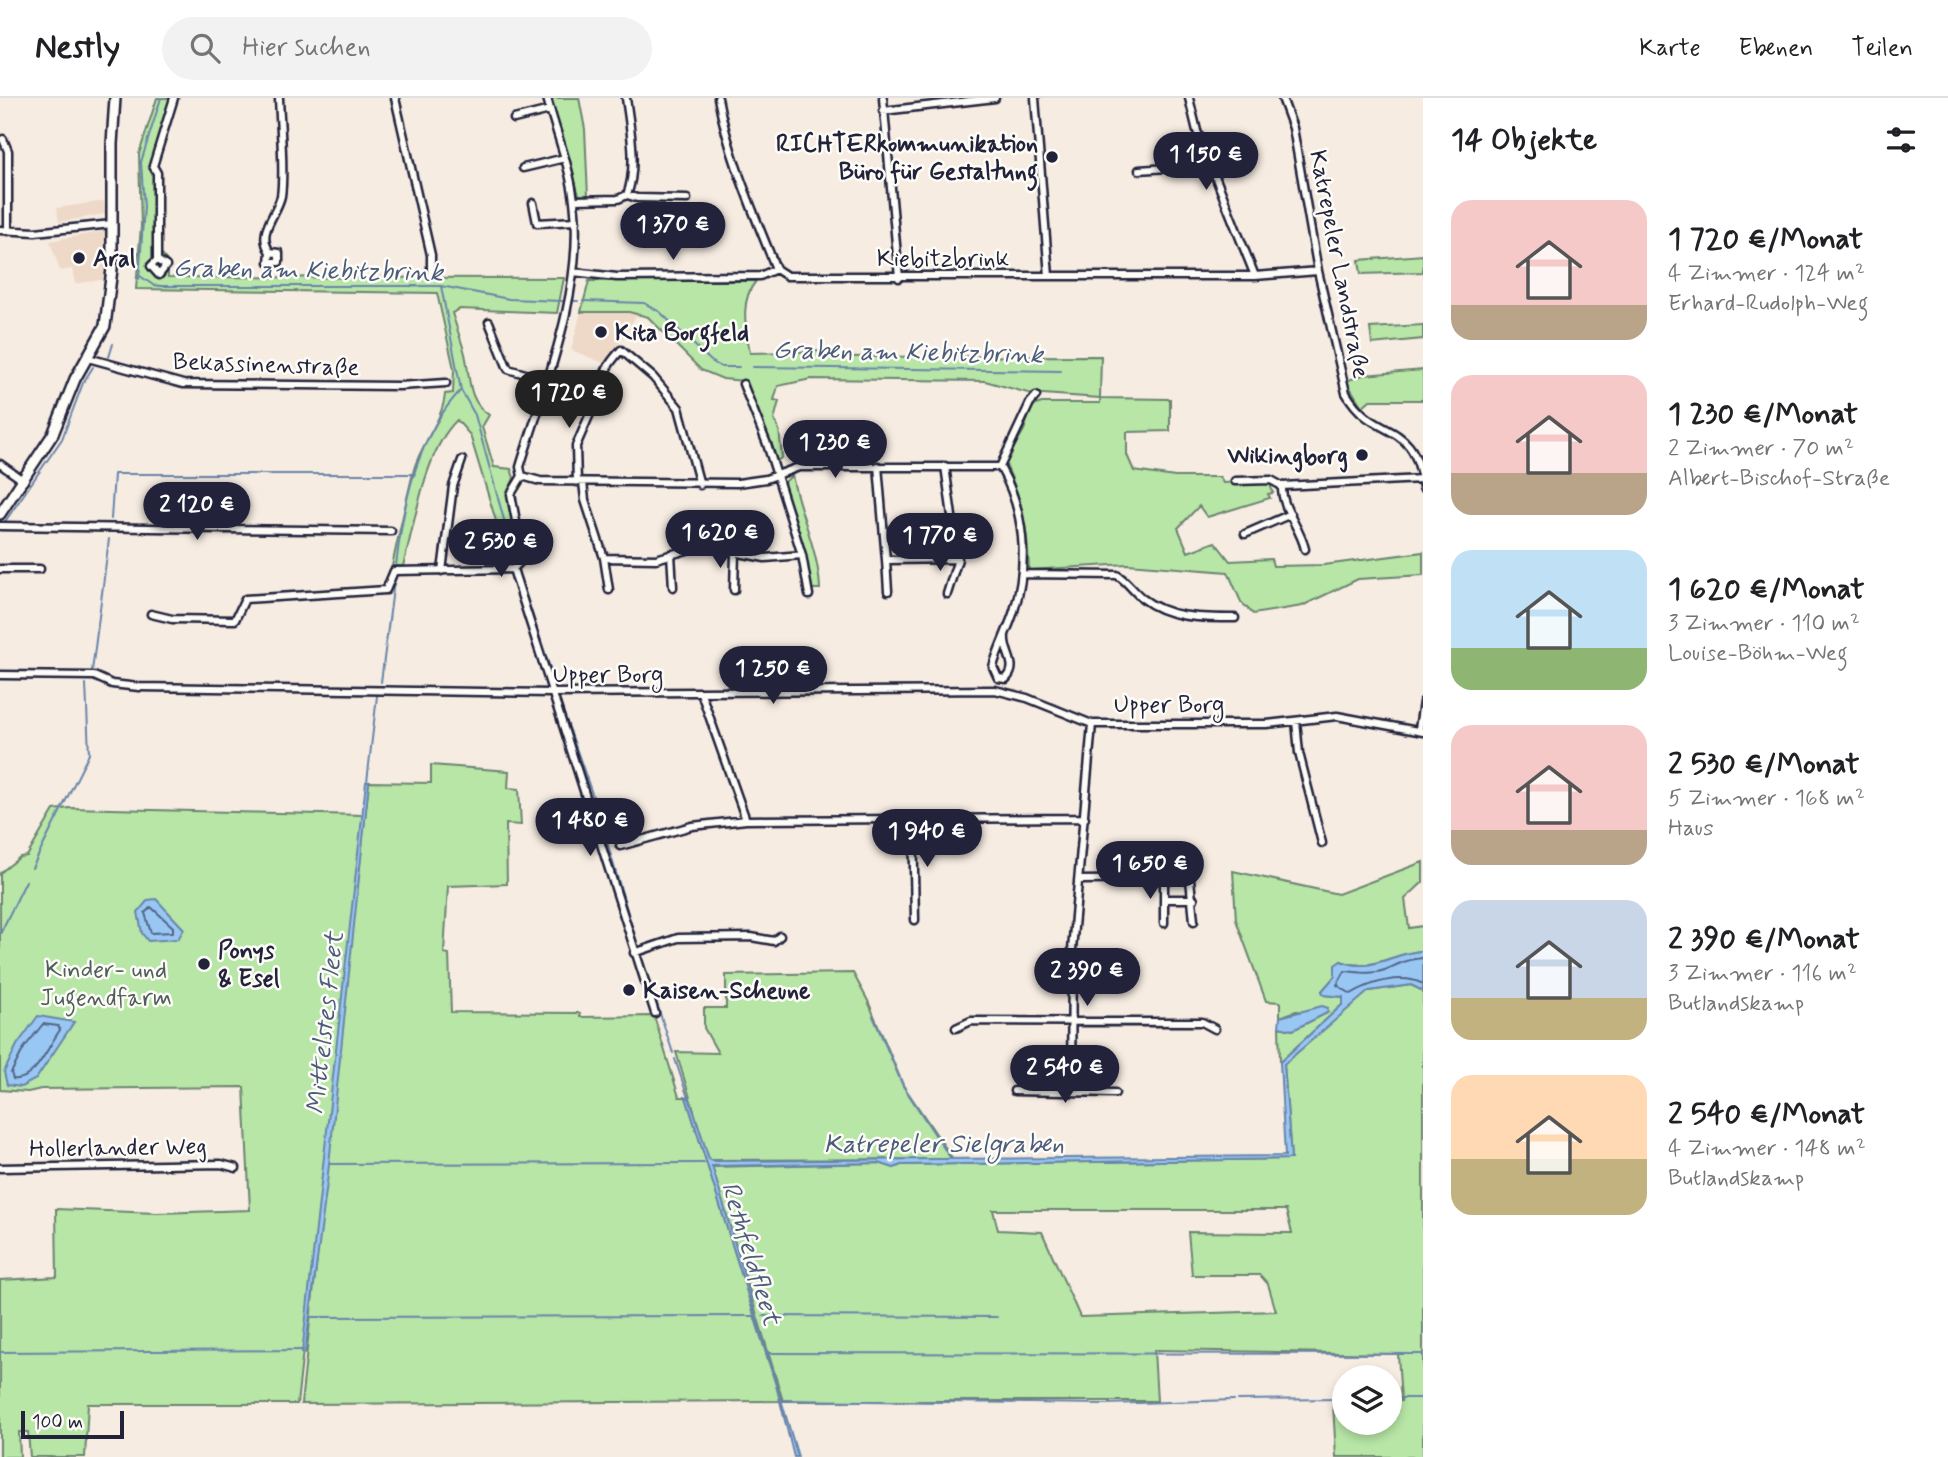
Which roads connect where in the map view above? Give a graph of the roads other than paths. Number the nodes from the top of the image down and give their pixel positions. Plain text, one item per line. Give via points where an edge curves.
1 (115, 98) edge
2 (174, 98) edge
3 (279, 98) edge
4 (395, 98) edge
5 (547, 98) edge
6 (626, 98) edge
7 (718, 98) edge
8 (883, 98) edge
9 (995, 98) edge
10 (1035, 98) edge
11 (1189, 98) edge
12 (1282, 98) edge
13 (550, 110) junction
14 (883, 111) junction
15 (514, 119) dead end
16 (3, 139) dead end
17 (565, 158) junction
18 (1210, 164) junction
19 (523, 168) dead end
20 (1139, 170) dead end
21 (627, 194) junction
22 (687, 199) dead end
23 (574, 200) junction
24 (533, 203) dead end
25 (576, 221) junction
26 (112, 224) junction
27 (0, 230) edge
28 (8, 231) junction
29 (270, 252) dead end
30 (157, 260) dead end
31 (776, 269) junction
32 (1318, 271) junction
33 (573, 272) junction
34 (431, 275) dead end
35 (1049, 276) junction
36 (1255, 276) junction
37 (899, 278) junction
38 (489, 322) dead end
39 (88, 358) junction
40 (546, 380) junction
41 (446, 383) dead end
42 (743, 384) dead end
43 (1036, 396) dead end
44 (462, 460) dead end
45 (0, 464) edge
46 (877, 466) junction
47 (945, 466) junction
48 (1000, 467) junction
49 (777, 474) junction
50 (525, 477) junction
51 (1422, 479) edge
52 (24, 481) junction
53 (1235, 481) dead end
54 (580, 482) junction
55 (700, 485) junction
56 (1282, 486) junction
57 (1423, 488) edge
58 (0, 514) edge
59 (1291, 514) junction
60 (2, 526) edge
61 (390, 531) dead end
62 (1245, 534) dead end
63 (1305, 549) dead end
64 (735, 552) junction
65 (671, 554) junction
66 (802, 555) junction
67 (604, 558) junction
68 (958, 559) junction
69 (886, 560) junction
70 (0, 569) edge
71 (40, 569) dead end
72 (513, 569) junction
73 (442, 571) junction
74 (1022, 574) junction
75 (673, 587) dead end
76 (609, 590) dead end
77 (734, 590) dead end
78 (888, 591) dead end
79 (947, 594) dead end
80 (809, 595) dead end
81 (152, 614) dead end
82 (1235, 618) dead end
83 (1005, 636) junction
84 (0, 676) edge
85 (998, 678) junction
86 (995, 690) junction
87 (551, 693) junction
88 (701, 693) junction
89 (1423, 702) edge
90 (1296, 721) junction
91 (1092, 724) junction
92 (1421, 731) edge
93 (1085, 818) junction
94 (913, 819) junction
95 (746, 820) junction
96 (1322, 843) dead end
97 (620, 846) dead end
98 (1078, 880) junction
99 (1164, 880) junction
100 (1164, 898) junction
101 (1194, 899) junction
102 (915, 920) dead end
103 (1194, 921) dead end
104 (1164, 923) dead end
105 (780, 936) dead end
106 (634, 953) junction
107 (655, 1013) dead end
108 (1073, 1021) junction
109 (956, 1028) dead end
110 (1215, 1029) dead end
111 (1014, 1091) dead end
112 (1071, 1092) junction
113 (1115, 1093) dead end
114 (0, 1168) edge
115 (236, 1168) dead end

1 - 26 street
2 - 30 street via 153,166 157,173
3 - 29 street via 281,197 267,227
4 - 34 street via 431,255
5 - 13 street
6 - 21 street via 632,184
7 - 31 street via 738,173
8 - 14 street
9 - 14 street
10 - 35 street
11 - 18 street
12 - 32 street, Katrepeler Landstraße via 1300,159
13 - 15 street
13 - 17 street
14 - 37 street
16 - 28 street via 8,151
17 - 19 street
17 - 23 street
18 - 20 street
18 - 36 street
21 - 22 street
21 - 23 street via 618,199
23 - 25 street
24 - 25 street via 537,223
25 - 33 street
26 - 28 street
26 - 39 street via 109,309
27 - 28 street
31 - 33 street, Kiebitzbrink via 760,276
31 - 37 street, Kiebitzbrink via 787,276
32 - 36 street, Kiebitzbrink
32 - 51 street, Katrepeler Landstraße via 1346,393 1357,410 1412,446
33 - 40 street
35 - 36 street, Kiebitzbrink
35 - 37 street, Kiebitzbrink
38 - 40 street via 508,369
39 - 41 street, Bekassinenstraße via 183,384 379,387
39 - 52 street via 53,434
40 - 50 street via 520,467
42 - 49 street
43 - 48 street
44 - 73 street via 453,486
45 - 52 street
46 - 47 street
46 - 49 street via 799,467
46 - 69 street
47 - 48 street
47 - 68 street
48 - 74 street via 1021,527
49 - 55 street via 755,481
49 - 66 street
50 - 54 street
50 - 72 street via 514,484 511,494 523,559
51 - 56 street
51 - 57 street, Katrepeler Landstraße
52 - 58 street
53 - 56 street via 1271,480
54 - 55 street
54 - 55 street via 576,446 596,400 603,395 603,377 621,350 653,377 679,408
54 - 67 street
56 - 59 street via 1282,499
59 - 62 street
59 - 63 street
60 - 61 street
64 - 65 street via 708,547
64 - 66 street via 765,558
64 - 77 street
65 - 67 street via 656,559
65 - 75 street
66 - 80 street
67 - 76 street
68 - 69 street
68 - 79 street
69 - 78 street
70 - 71 street
72 - 73 street
72 - 87 street
73 - 81 street via 394,571 386,590 245,599 235,620 172,619
74 - 82 street via 1117,575 1146,601 1169,612 1196,618
74 - 83 street
83 - 85 street via 993,667
83 - 85 street via 1013,669 1006,679
84 - 87 street, Upper Borg via 94,677 139,687
85 - 86 street
86 - 88 street, Upper Borg
86 - 91 street, Upper Borg
87 - 88 street, Upper Borg
87 - 106 street
88 - 95 street
89 - 92 street
90 - 91 street, Upper Borg
90 - 92 street, Upper Borg via 1337,716
90 - 96 street via 1299,753
91 - 93 street
93 - 94 street
93 - 98 street
94 - 95 street
94 - 102 street
95 - 97 street via 692,826
98 - 99 street
98 - 108 street via 1072,950
99 - 100 street
99 - 101 street via 1190,879
100 - 101 street
100 - 104 street
101 - 103 street
105 - 106 street via 774,941 678,938
106 - 107 street
108 - 109 street via 971,1021
108 - 110 street via 1202,1021
108 - 112 street
111 - 112 street
112 - 113 street
114 - 115 street, Hollerlander Weg via 221,1164

